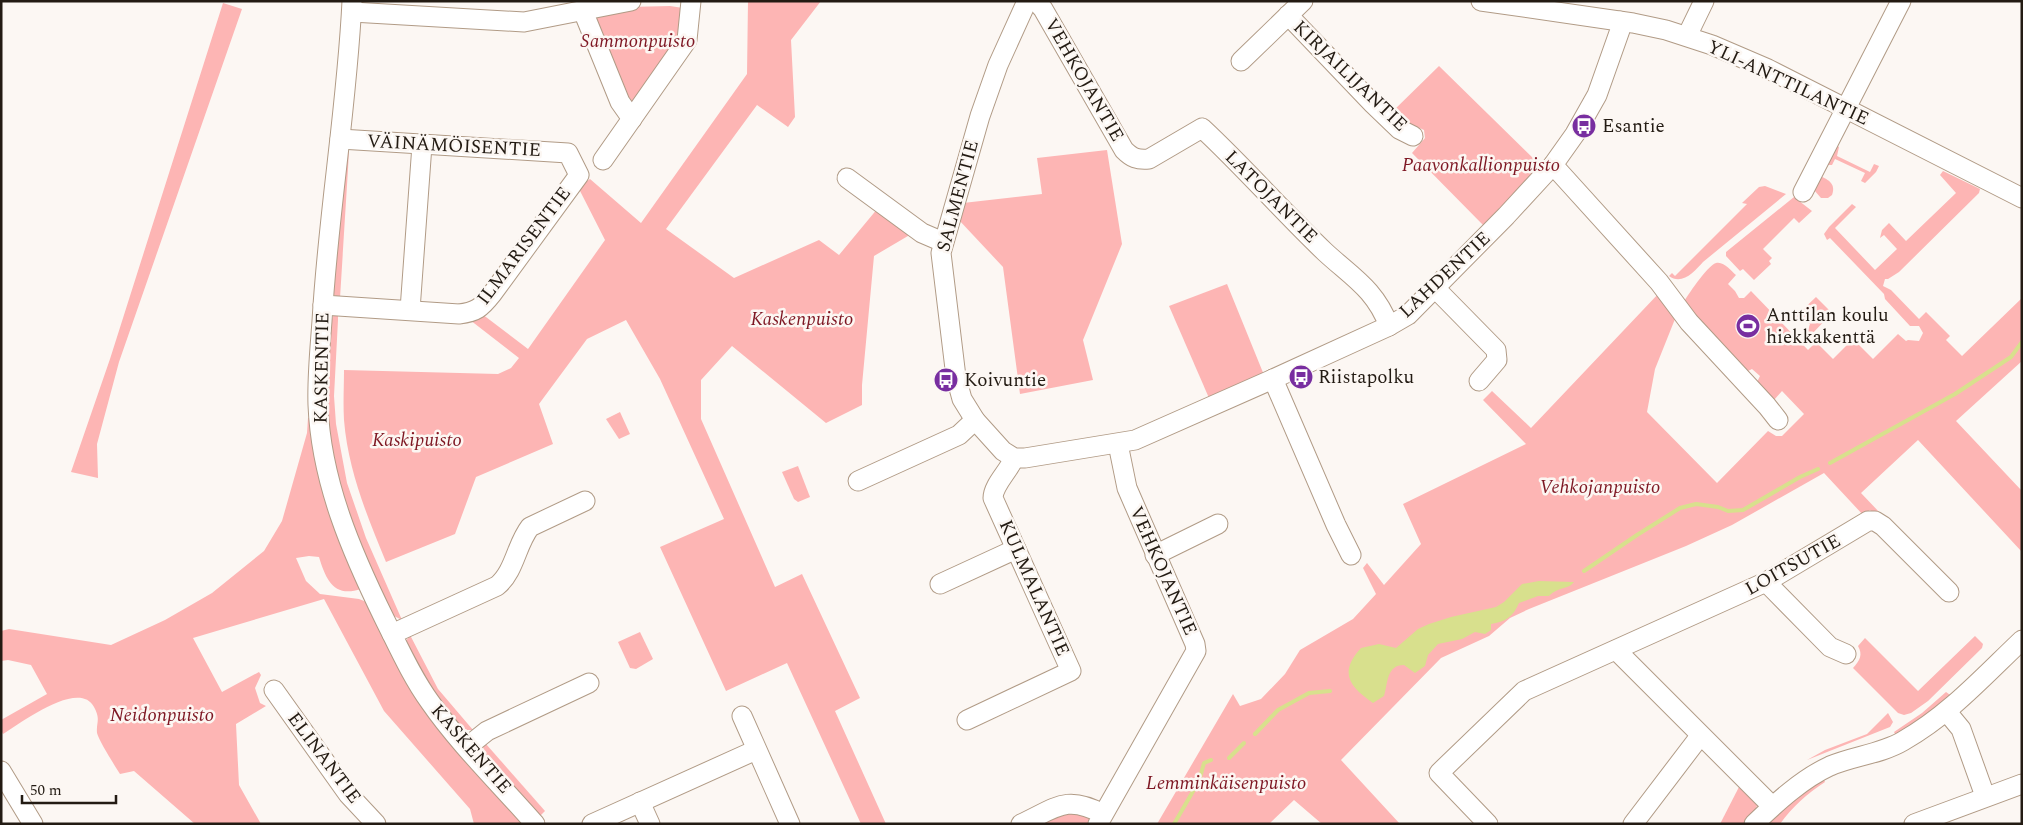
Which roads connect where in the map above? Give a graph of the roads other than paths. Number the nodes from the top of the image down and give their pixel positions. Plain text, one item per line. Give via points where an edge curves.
1 (631, 1) edge
2 (691, 1) edge
3 (1027, 1) edge
4 (1036, 1) edge
5 (1303, 1) edge
6 (1481, 1) edge
7 (1704, 1) edge
8 (1901, 1) edge
9 (352, 7) edge
10 (583, 11) junction
11 (1288, 16) junction
12 (1620, 21) junction
13 (1687, 36) junction
14 (1240, 61) dead end
15 (1846, 109) junction
16 (632, 119) junction
17 (1413, 136) dead end
18 (340, 138) junction
19 (422, 145) junction
20 (568, 153) joint
21 (1132, 158) joint
22 (603, 160) dead end
23 (1553, 165) junction
24 (847, 178) dead end
25 (1803, 192) dead end
26 (2022, 198) edge
27 (944, 242) junction
28 (1435, 288) junction
29 (323, 305) junction
30 (410, 310) junction
31 (1389, 326) junction
32 (1273, 379) junction
33 (1479, 381) dead end
34 (974, 420) junction
35 (1778, 420) dead end
36 (1118, 444) junction
37 (1020, 458) junction
38 (858, 481) dead end
39 (585, 501) dead end
40 (1218, 524) dead end
41 (1016, 549) junction
42 (1155, 555) junction
43 (1351, 555) dead end
44 (1766, 582) junction
45 (940, 584) dead end
46 (1948, 592) dead end
47 (392, 634) junction
48 (2022, 640) edge
49 (1616, 650) junction
50 (1846, 654) dead end
51 (589, 683) dead end
52 (274, 690) dead end
53 (1947, 712) junction
54 (742, 716) dead end
55 (967, 720) dead end
56 (1700, 736) junction
57 (467, 747) junction
58 (756, 750) junction
59 (1, 772) edge
60 (2022, 784) edge
61 (1985, 796) junction
62 (640, 802) junction
63 (1772, 806) junction
64 (1101, 819) edge
65 (33, 824) edge
66 (376, 824) edge
67 (535, 824) edge
68 (592, 824) edge
69 (650, 824) edge
70 (790, 824) edge
71 (1021, 824) edge
72 (1488, 824) edge
73 (1633, 824) edge
74 (1754, 824) edge
75 (1914, 824) edge

1 - 10 street
2 - 16 street via 687,40
3 - 27 street, SALMENTIE via 998,65 980,116
4 - 21 street, VEHKOJANTIE via 1124,150
5 - 11 street
6 - 12 street, YLI-ANTTILANTIE
7 - 13 street
8 - 15 street
9 - 10 street via 524,22
9 - 18 street, KASKENTIE
10 - 16 street via 620,102
11 - 14 street
11 - 17 street, KIRJAILIJANTIE via 1399,129
12 - 13 street, YLI-ANTTILANTIE
12 - 23 street, LAHDENTIE via 1620,30 1597,95
13 - 15 street, YLI-ANTTILANTIE via 1734,53
15 - 25 street
15 - 26 street, YLI-ANTTILANTIE
16 - 22 street
18 - 19 street, VÄINÄMÖISENTIE
18 - 29 street, KASKENTIE
19 - 20 street, VÄINÄMÖISENTIE
19 - 30 street
20 - 30 street, ILMARISENTIE via 579,174 483,305 472,312 460,314
21 - 31 street, LATOJANTIE via 1149,159 1202,128 1326,253 1361,282 1379,304
23 - 28 street, LAHDENTIE
23 - 35 street
24 - 27 street via 922,233
27 - 34 street, SALMENTIE via 941,262 956,377 962,399
28 - 31 street, LAHDENTIE via 1408,315
28 - 33 street via 1496,350 1497,360
29 - 30 street, ILMARISENTIE
29 - 47 street, KASKENTIE via 318,406 331,488 350,543
31 - 32 street, LAHDENTIE
32 - 36 street, LAHDENTIE via 1135,440
32 - 43 street
34 - 37 street, SALMENTIE via 1004,451
34 - 38 street via 959,435
36 - 37 street, LAHDENTIE
36 - 42 street, VEHKOJANTIE via 1127,488
37 - 41 street, KULMALANTIE via 993,492
39 - 47 street via 530,527 524,534 506,579 497,586
40 - 42 street
41 - 45 street
41 - 55 street, KULMALANTIE via 1071,670
42 - 64 street, VEHKOJANTIE via 1196,651
44 - 46 street, LOITSUTIE via 1868,521 1875,521
44 - 49 street, LOITSUTIE
44 - 50 street via 1830,647
47 - 57 street, KASKENTIE via 417,683
48 - 53 street
49 - 56 street
49 - 72 street, LOITSUTIE via 1524,691 1439,773
51 - 57 street via 487,731
52 - 66 street, ELINANTIE via 348,794
53 - 61 street via 1961,729
53 - 63 street via 1900,743 1831,766
54 - 58 street
56 - 63 street
56 - 73 street
57 - 67 street, KASKENTIE
58 - 62 street
58 - 70 street
59 - 65 street
60 - 61 street
61 - 75 street
62 - 68 street
62 - 69 street
63 - 74 street
64 - 71 street via 1089,806 1069,803

